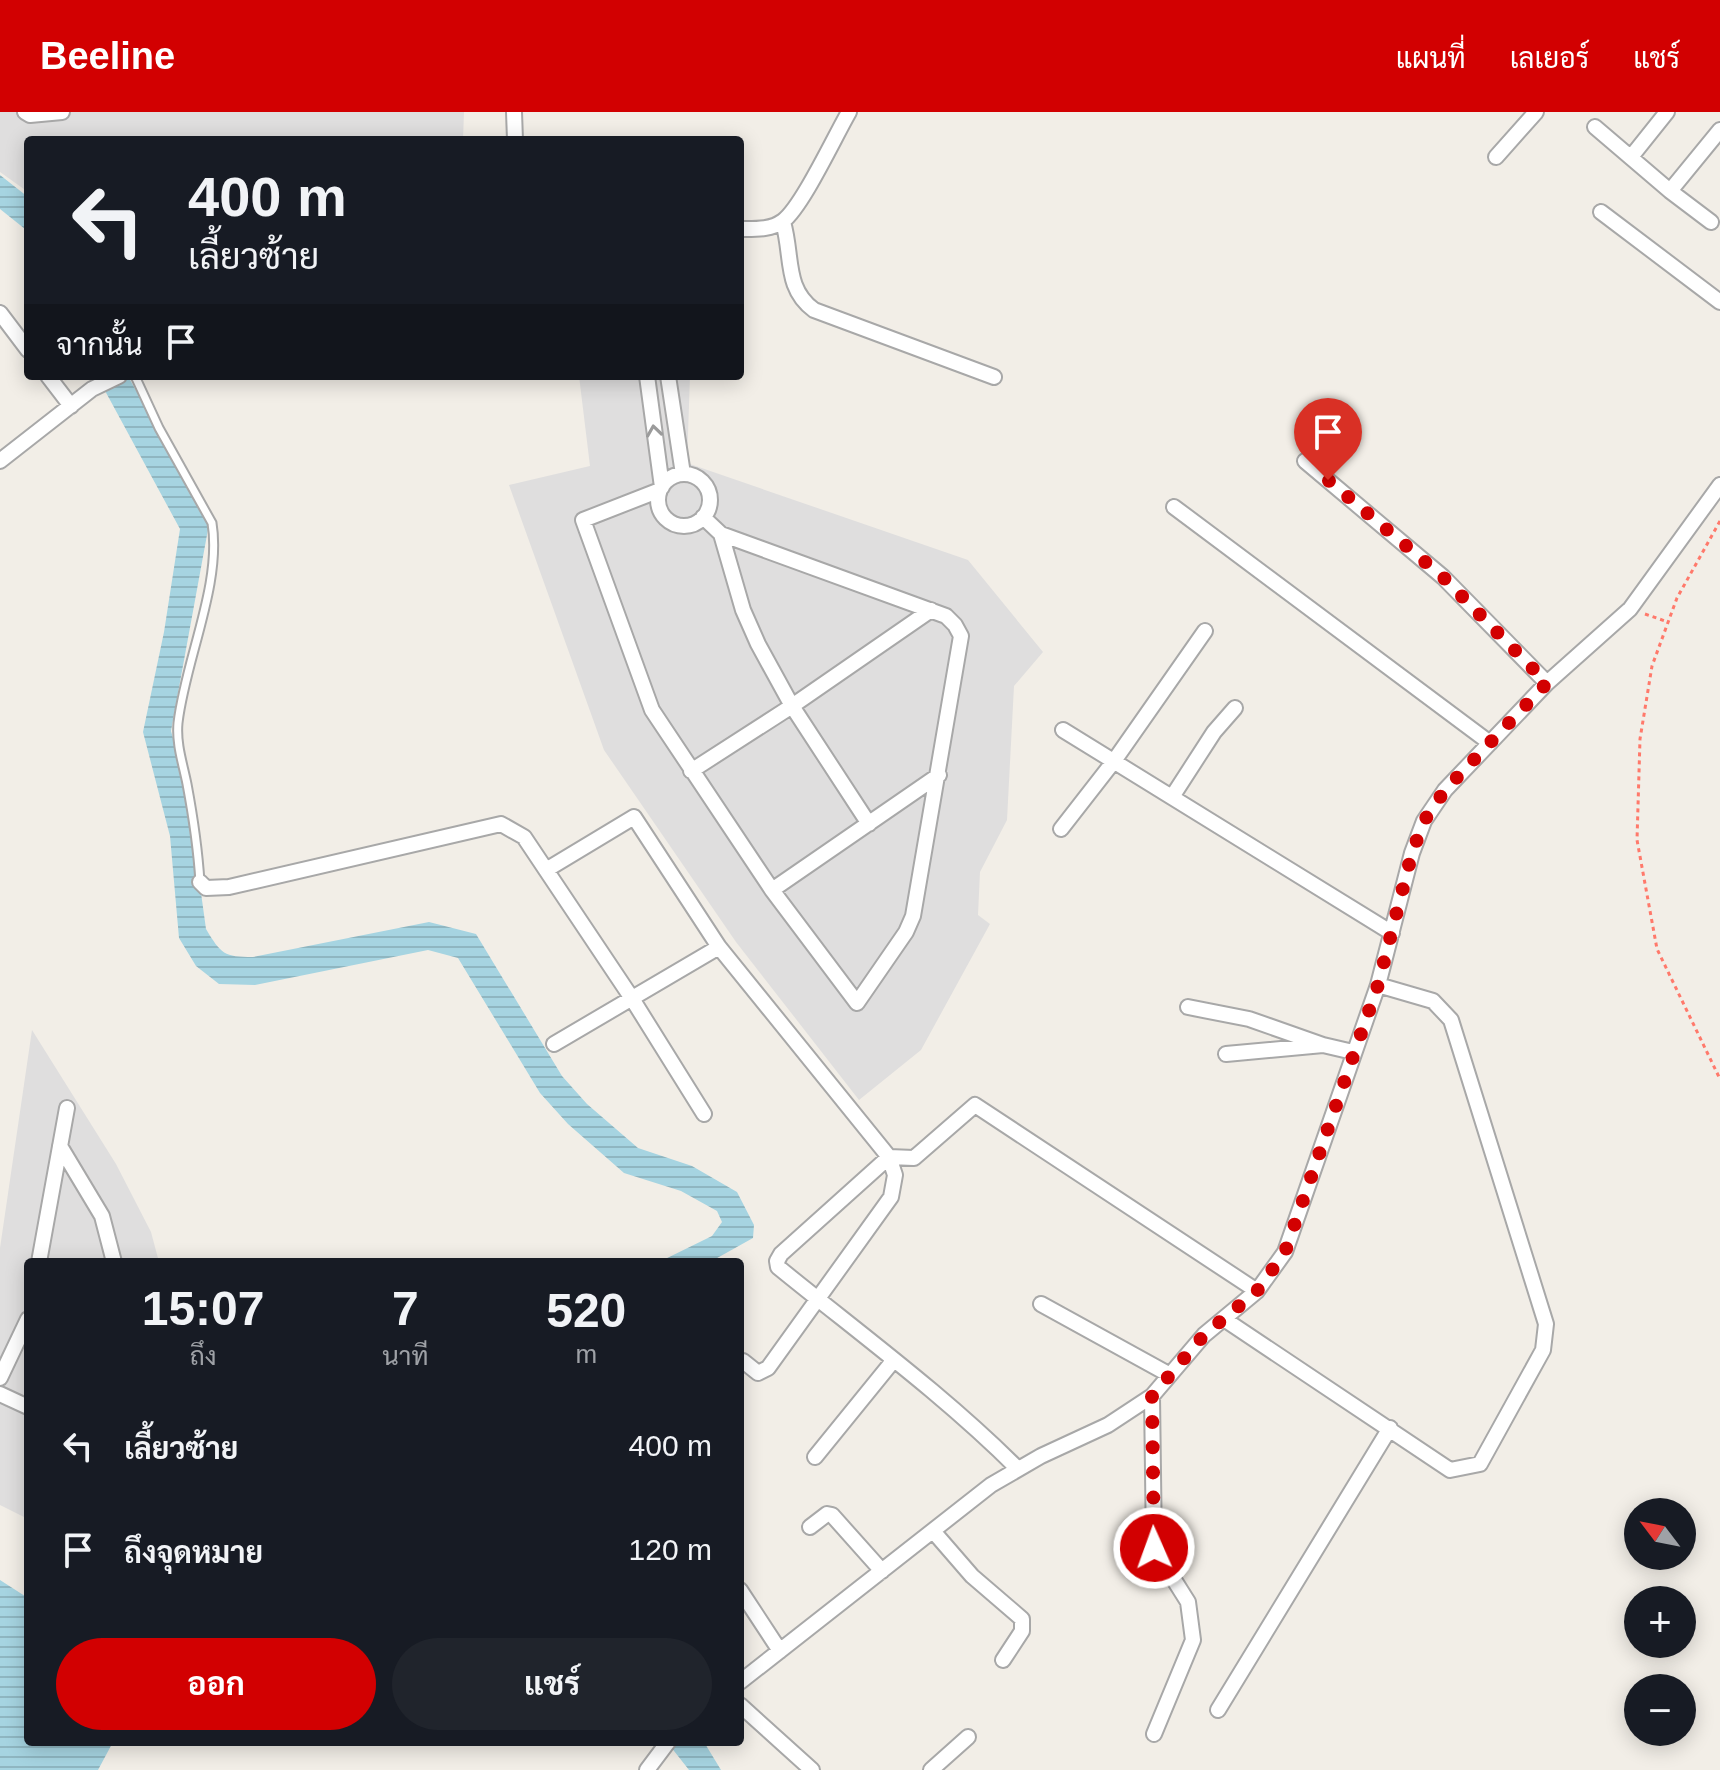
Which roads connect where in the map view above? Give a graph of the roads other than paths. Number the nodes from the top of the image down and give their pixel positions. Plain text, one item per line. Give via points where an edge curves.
1 (25, 112) edge
2 (62, 112) edge
3 (514, 112) edge
4 (849, 112) edge
5 (1536, 112) edge
6 (1667, 112) edge
7 (1595, 127) dead end
8 (1720, 130) edge
9 (515, 136) edge
10 (1496, 157) dead end
11 (1631, 157) junction
12 (1670, 191) junction
13 (1601, 212) dead end
14 (783, 222) junction
15 (1711, 222) dead end
16 (744, 229) edge
17 (1720, 302) edge
18 (0, 313) edge
19 (24, 345) edge
20 (994, 377) dead end
21 (51, 380) edge
22 (111, 380) edge
23 (137, 380) edge
24 (648, 380) edge
25 (669, 380) edge
26 (71, 406) junction
27 (0, 461) edge
28 (1305, 461) dead end
29 (683, 474) junction
30 (1720, 485) edge
31 (661, 488) junction
32 (1174, 507) dead end
33 (703, 517) junction
34 (721, 534) junction
35 (931, 610) junction
36 (1205, 631) dead end
37 (1547, 683) junction
38 (792, 706) junction
39 (1235, 708) dead end
40 (1063, 730) dead end
41 (1490, 743) junction
42 (1114, 761) junction
43 (691, 771) junction
44 (939, 775) junction
45 (1172, 797) junction
46 (869, 824) junction
47 (1061, 829) dead end
48 (546, 870) junction
49 (200, 882) joint
50 (772, 890) junction
51 (1392, 933) junction
52 (719, 947) junction
53 (1378, 985) junction
54 (631, 997) junction
55 (1188, 1007) dead end
56 (554, 1044) dead end
57 (1323, 1045) junction
58 (1353, 1052) junction
59 (1226, 1054) dead end
60 (67, 1108) dead end
61 (704, 1114) dead end
62 (60, 1146) junction
63 (889, 1157) junction
64 (40, 1258) edge
65 (113, 1258) edge
66 (1257, 1291) junction
67 (818, 1300) junction
68 (1041, 1304) dead end
69 (1224, 1319) junction
70 (24, 1327) edge
71 (893, 1361) junction
72 (744, 1362) edge
73 (1170, 1375) junction
74 (0, 1378) edge
75 (0, 1394) edge
76 (1152, 1396) junction
77 (24, 1405) edge
78 (1390, 1428) junction
79 (815, 1457) dead end
80 (1018, 1469) junction
81 (810, 1527) dead end
82 (933, 1531) junction
83 (882, 1571) junction
84 (744, 1597) edge
85 (780, 1651) junction
86 (1003, 1660) dead end
87 (744, 1679) edge
88 (744, 1709) edge
89 (1218, 1710) dead end
90 (1154, 1734) dead end
91 (968, 1737) dead end
92 (659, 1746) edge
93 (647, 1770) edge
94 (812, 1770) edge
95 (931, 1770) edge

1 - 2 street
3 - 9 street
4 - 14 street
5 - 10 street
6 - 11 street
7 - 11 street
8 - 12 street
11 - 12 street
12 - 15 street
13 - 17 street
14 - 16 street
14 - 20 street via 793,287 800,300 814,310
18 - 19 street
21 - 26 street
22 - 26 street
23 - 49 lane via 214,535 178,736
31 -> 24 street
25 - 29 street
26 - 27 street
28 - 37 street via 1443,577
29 - 31 street
29 - 33 street via 697,477 708,491 709,509
30 - 37 street via 1630,609
31 - 33 street via 659,507 668,521 683,526
31 - 43 street via 583,520 652,710
32 - 41 street
33 - 34 street
34 - 35 street
34 - 38 street via 743,610
35 - 38 street
35 - 44 street via 946,616 961,636
36 - 42 street
37 - 41 street
38 - 43 street
38 - 46 street
39 - 45 street
40 - 42 street
41 - 51 street via 1424,821
42 - 45 street
42 - 47 street
43 - 50 street
44 - 46 street
44 - 50 street via 913,916 857,1003
45 - 51 street
46 - 50 street
48 - 49 street via 524,837 501,824 229,887 209,889
48 - 52 street via 634,817
48 - 54 street
51 - 53 street
52 - 54 street
52 - 63 street
53 - 58 street
53 - 78 street via 1433,1001 1451,1020 1546,1324 1543,1350 1480,1464 1450,1470
54 - 56 street
54 - 61 street
55 - 57 street via 1249,1019
57 - 58 street
57 - 59 street
58 - 66 street via 1285,1252
60 - 62 street
62 - 64 street
62 - 65 street via 102,1216
63 - 66 street via 914,1158 975,1105
63 - 67 street via 895,1175 891,1197
63 - 67 street via 778,1258 778,1267
66 - 69 street
67 - 71 street
67 - 72 street via 763,1372
68 - 73 street
69 - 73 street
69 - 78 street
70 - 74 street
71 - 79 street
71 - 80 street via 974,1425
73 - 76 street
75 - 77 street
76 - 80 street via 1108,1425
76 - 90 street via 1154,1548 1188,1602 1193,1640
78 - 89 street
80 - 82 street
81 - 83 street via 832,1515
82 - 83 street
82 - 86 street via 972,1576 1020,1616 1022,1631
83 - 85 street
84 - 85 street
85 - 87 street
88 - 94 street
91 - 95 street
92 - 93 street

